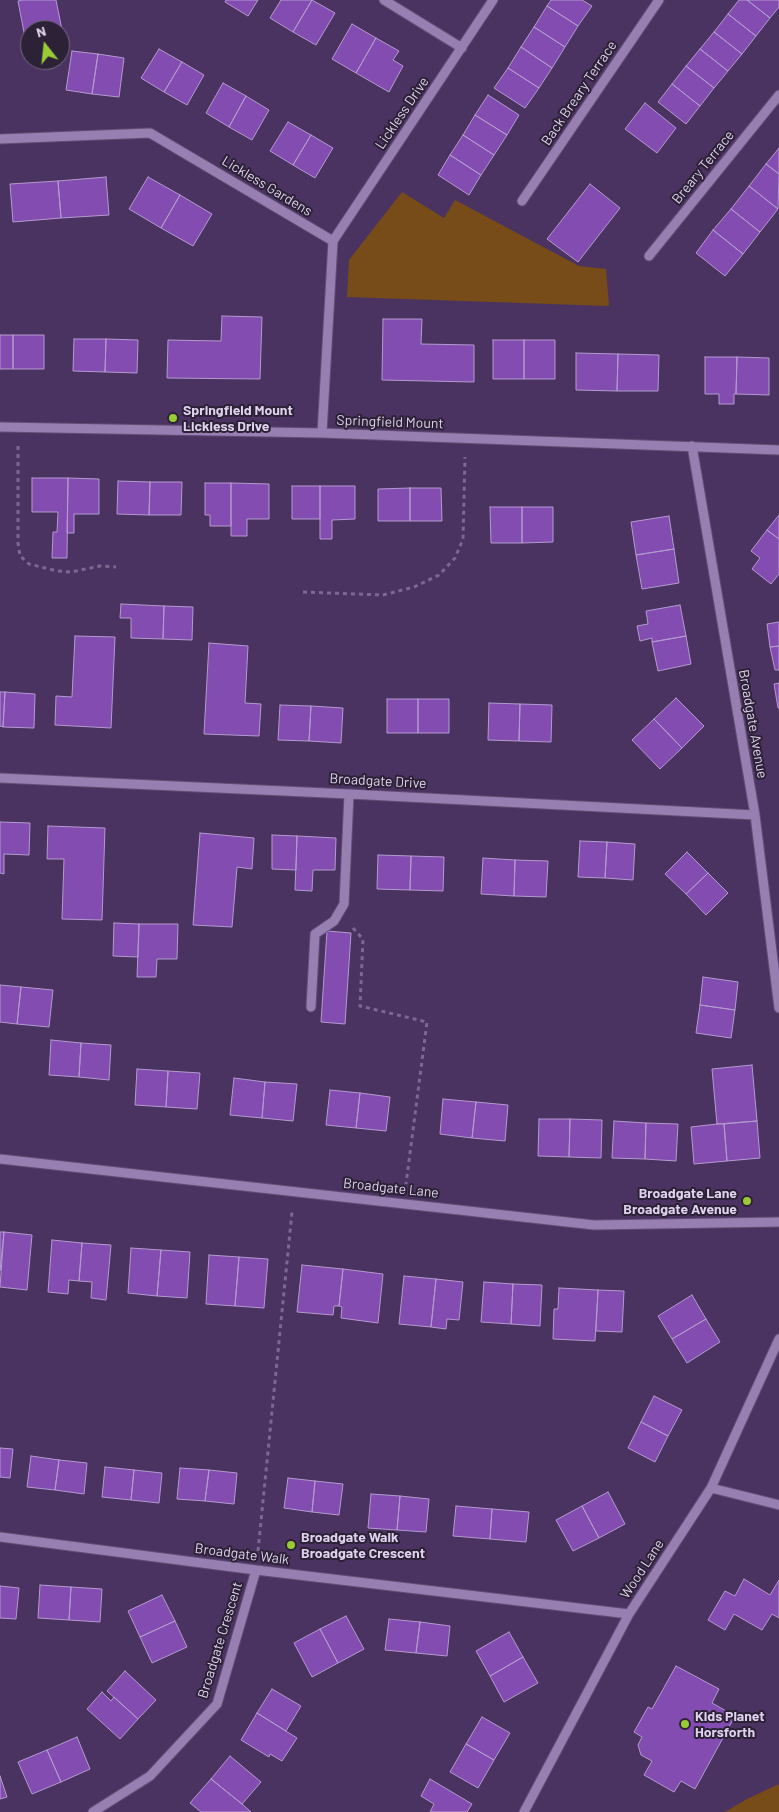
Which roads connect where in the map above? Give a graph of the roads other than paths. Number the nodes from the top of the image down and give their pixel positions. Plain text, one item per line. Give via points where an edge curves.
1 (384, 0) edge
2 (493, 0) edge
3 (659, 0) edge
4 (462, 48) junction
5 (779, 95) edge
6 (0, 139) edge
7 (522, 201) dead end
8 (333, 241) junction
9 (649, 256) dead end
10 (0, 427) edge
11 (322, 433) junction
12 (692, 446) junction
13 (779, 450) edge
14 (0, 778) edge
15 (349, 794) junction
16 (755, 815) junction
17 (311, 1007) dead end
18 (779, 1008) edge
19 (0, 1159) edge
20 (779, 1222) edge
21 (779, 1339) edge
22 (712, 1488) junction
23 (779, 1505) edge
24 (0, 1537) edge
25 (256, 1570) junction
26 (629, 1614) junction
27 (93, 1812) edge
28 (524, 1812) edge

1 - 4 street
2 - 4 street, Lickless Drive
3 - 7 street, Back Breary Terrace
4 - 8 street, Lickless Drive
5 - 9 street, Breary Terrace
6 - 8 street, Lickless Gardens via 150,133
8 - 11 street
10 - 11 street, Springfield Mount
11 - 12 street, Springfield Mount
12 - 13 street, Springfield Mount
12 - 16 street, Broadgate Avenue
14 - 15 street, Broadgate Drive
15 - 16 street, Broadgate Drive
15 - 17 street via 344,904 334,922 315,934
16 - 18 street, Broadgate Avenue
19 - 20 street, Broadgate Lane via 594,1225
21 - 22 street, Wood Lane
22 - 23 street
22 - 26 street, Wood Lane
24 - 25 street, Broadgate Walk
25 - 26 street, Broadgate Walk
25 - 27 street, Broadgate Crescent via 217,1704 150,1776
26 - 28 street, Wood Lane

